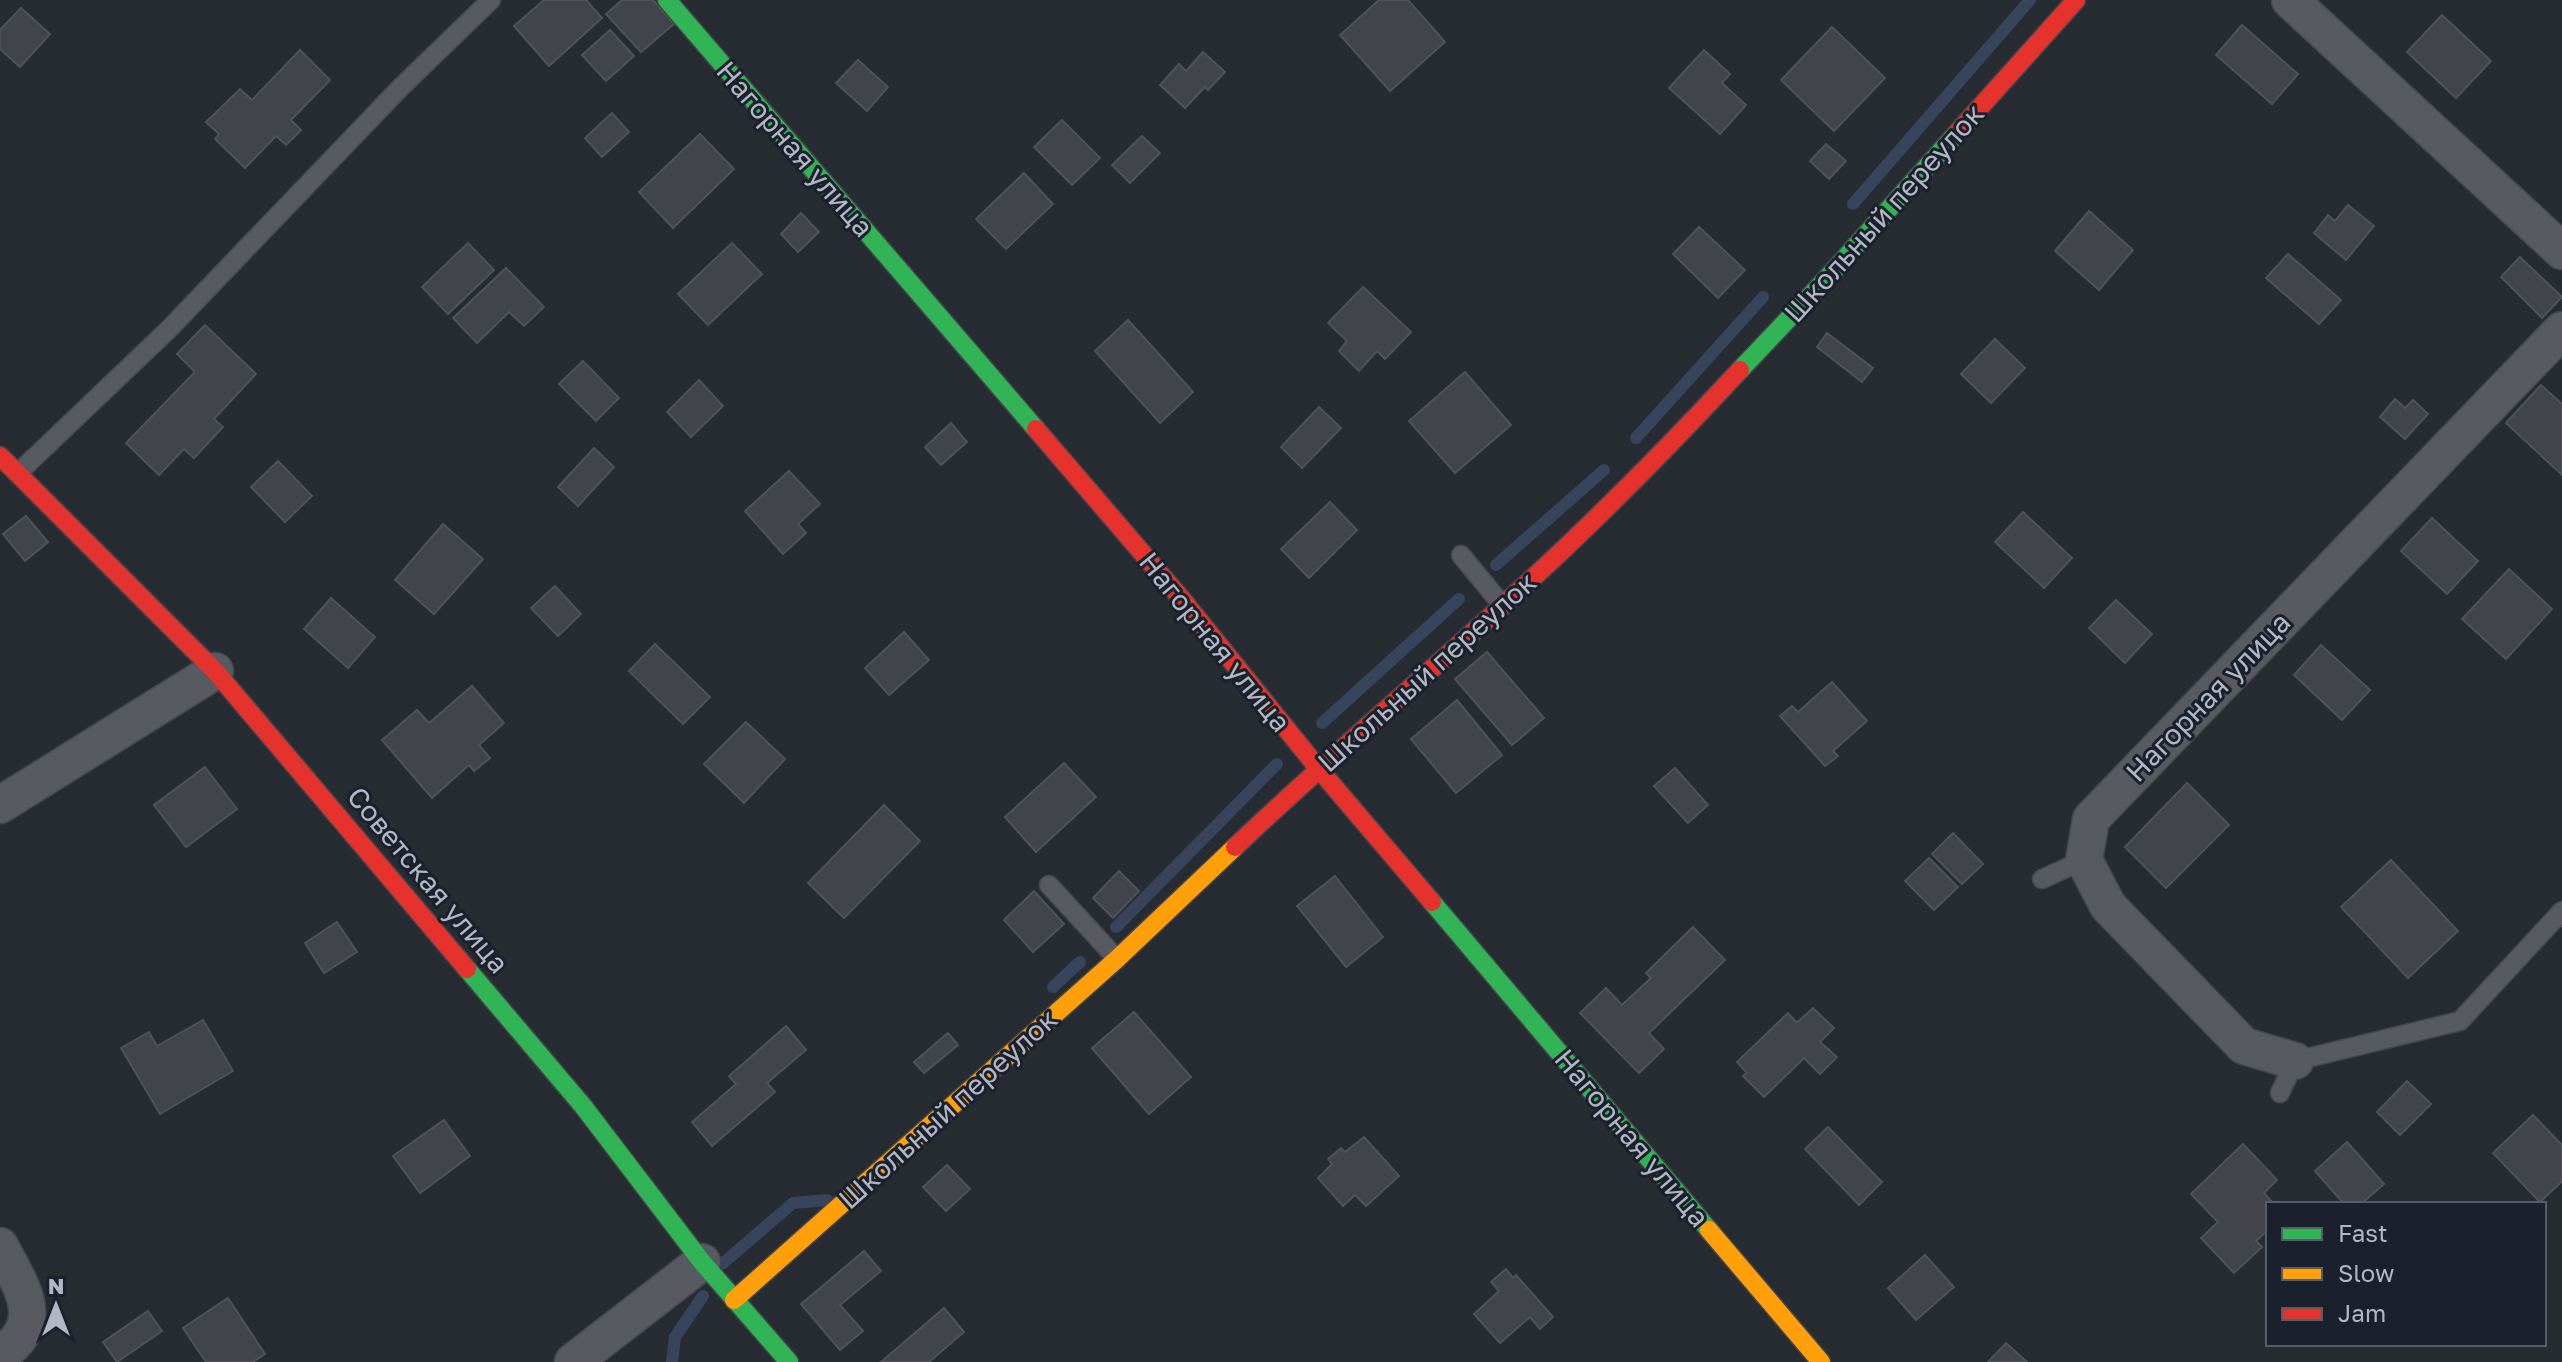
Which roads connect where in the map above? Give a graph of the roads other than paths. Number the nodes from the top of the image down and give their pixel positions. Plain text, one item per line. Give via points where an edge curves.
1 (491, 0) edge
2 (667, 0) edge
3 (2076, 0) edge
4 (2290, 0) edge
5 (2562, 251) edge
6 (2562, 330) edge
7 (0, 456) edge
8 (18, 473) junction
9 (1461, 555) dead end
10 (1503, 606) junction
11 (215, 671) junction
12 (1318, 768) junction
13 (0, 805) edge
14 (2084, 860) junction
15 (2042, 879) dead end
16 (1049, 885) dead end
17 (2562, 911) edge
18 (1117, 959) junction
19 (2287, 1077) joint
20 (600, 1092) dead end
21 (583, 1106) junction
22 (0, 1246) edge
23 (702, 1262) junction
24 (734, 1300) junction
25 (0, 1355) edge
26 (573, 1362) edge
27 (789, 1362) edge
28 (1821, 1362) edge

1 - 8 lane via 168,330
2 - 12 street, Нагорная улица via 1180,597
3 - 10 street, Школьный переулок via 1653,464
4 - 5 street
6 - 14 street, Нагорная улица via 2091,819
7 - 8 street, Советская улица
8 - 11 street, Советская улица
9 - 10 lane
10 - 12 street, Школьный переулок
11 - 13 street
11 - 21 street, Советская улица
12 - 18 street, Школьный переулок
12 - 28 street, Нагорная улица
14 - 15 lane
14 - 19 street via 2108,906 2244,1046
16 - 18 lane
17 - 19 lane via 2460,1021
18 - 24 street, Школьный переулок
20 - 21 lane
21 - 23 street, Советская улица
22 - 25 street via 24,1294 29,1319 15,1345
23 - 24 street, Советская улица
23 - 26 street
24 - 27 street, Советская улица

